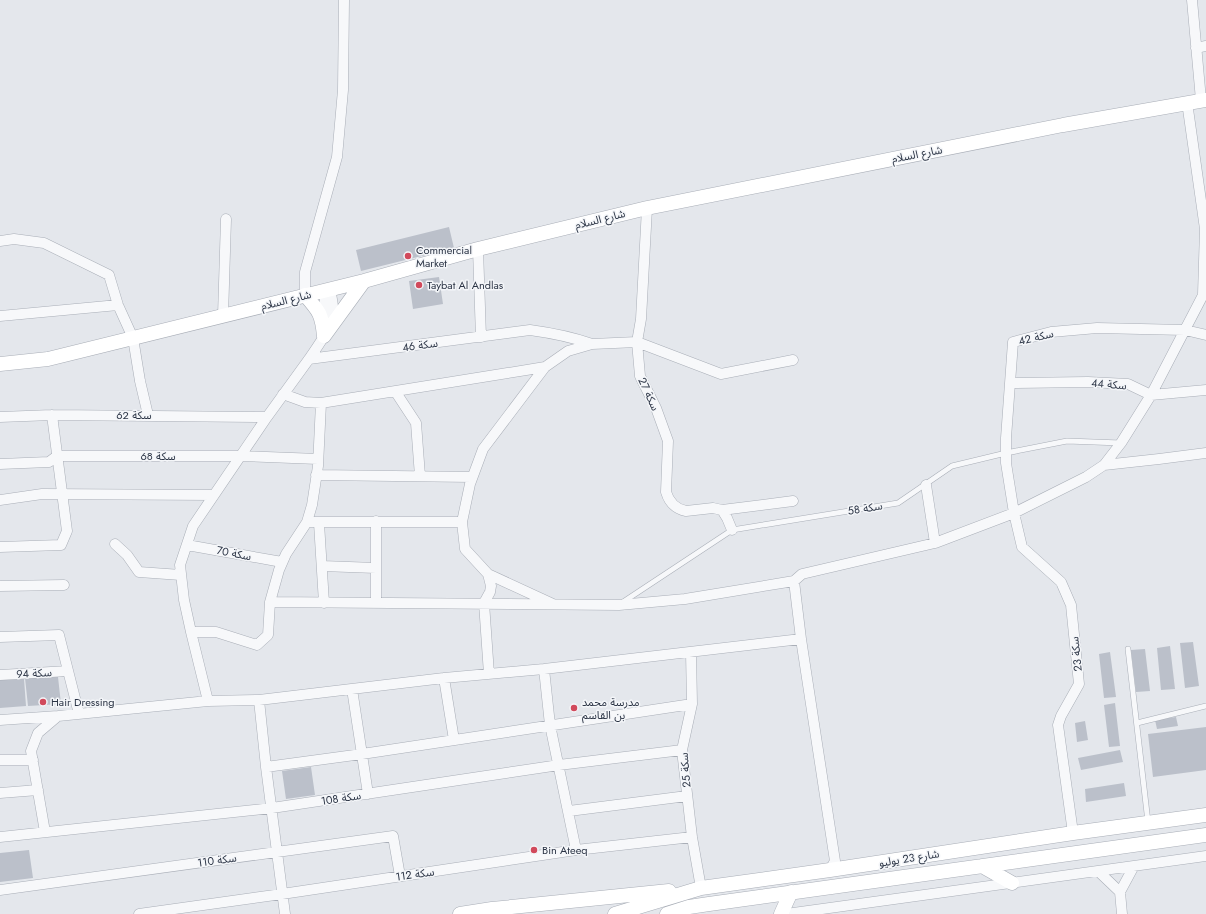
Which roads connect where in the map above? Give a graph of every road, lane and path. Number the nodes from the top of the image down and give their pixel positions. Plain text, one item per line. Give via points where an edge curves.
1 (344, 0) edge
2 (1192, 0) edge
3 (1201, 47) edge
4 (1204, 100) edge
5 (1187, 102) junction
6 (647, 208) junction
7 (226, 219) dead end
8 (0, 240) edge
9 (478, 249) junction
10 (364, 281) junction
11 (330, 289) junction
12 (305, 295) junction
13 (1205, 295) edge
14 (118, 305) junction
15 (0, 316) edge
16 (223, 316) junction
17 (323, 329) junction
18 (1185, 330) junction
19 (1206, 335) edge
20 (481, 337) junction
21 (133, 338) junction
22 (637, 342) junction
23 (592, 344) junction
24 (309, 359) junction
25 (793, 360) dead end
26 (0, 364) edge
27 (545, 367) junction
28 (1010, 384) junction
29 (1206, 390) edge
30 (395, 391) junction
31 (284, 394) junction
32 (1151, 395) junction
33 (321, 403) junction
34 (52, 415) junction
35 (148, 415) junction
36 (0, 417) edge
37 (267, 417) junction
38 (1121, 443) junction
39 (1006, 453) junction
40 (1206, 453) edge
41 (57, 456) junction
42 (240, 456) junction
43 (318, 459) junction
44 (0, 464) edge
45 (1104, 465) junction
46 (316, 475) junction
47 (420, 476) junction
48 (472, 477) junction
49 (926, 485) junction
50 (63, 494) junction
51 (212, 495) junction
52 (0, 500) edge
53 (793, 501) dead end
54 (722, 510) junction
55 (1014, 513) junction
56 (376, 521) junction
57 (307, 522) junction
58 (462, 522) junction
59 (319, 523) junction
60 (732, 530) junction
61 (114, 544) dead end
62 (187, 544) junction
63 (935, 544) junction
64 (0, 547) edge
65 (282, 562) junction
66 (322, 566) junction
67 (376, 568) junction
68 (488, 574) junction
69 (181, 575) junction
70 (794, 581) junction
71 (64, 585) dead end
72 (0, 586) edge
73 (270, 602) junction
74 (376, 602) junction
75 (324, 603) junction
76 (484, 603) junction
77 (553, 604) junction
78 (619, 605) junction
79 (191, 632) junction
80 (0, 637) edge
81 (801, 639) junction
82 (1128, 649) dead end
83 (691, 652) junction
84 (544, 669) junction
85 (68, 671) junction
86 (489, 674) junction
87 (0, 675) edge
88 (444, 678) junction
89 (352, 689) junction
90 (259, 700) junction
91 (208, 701) junction
92 (692, 704) junction
93 (1206, 706) edge
94 (79, 714) junction
95 (58, 716) junction
96 (0, 720) edge
97 (1137, 723) junction
98 (550, 725) junction
99 (454, 740) junction
100 (682, 750) junction
101 (362, 754) junction
102 (0, 760) edge
103 (33, 760) junction
104 (559, 766) junction
105 (266, 767) junction
106 (38, 790) junction
107 (0, 793) edge
108 (368, 794) junction
109 (687, 796) junction
110 (272, 808) junction
111 (569, 811) junction
112 (1206, 815) edge
113 (1148, 823) junction
114 (45, 832) junction
115 (1073, 833) junction
116 (1206, 835) edge
117 (692, 837) junction
118 (0, 838) edge
119 (576, 850) junction
120 (278, 851) junction
121 (1206, 856) edge
122 (982, 866) junction
123 (1134, 866) junction
124 (836, 867) junction
125 (1098, 871) junction
126 (400, 876) junction
127 (1012, 883) junction
128 (701, 888) junction
129 (0, 890) edge
130 (791, 892) junction
131 (1120, 892) junction
132 (282, 894) junction
133 (684, 911) edge
134 (139, 914) edge
135 (285, 914) edge
136 (460, 914) edge
137 (615, 914) edge
138 (667, 914) edge
139 (782, 914) edge
140 (786, 914) edge
141 (1122, 914) edge

1 - 12 street via 343,90 337,157 305,272
2 - 3 street
3 - 4 street
4 - 5 main road, شارع السلام
5 - 6 main road, شارع السلام
5 - 13 street via 1205,229
6 - 9 main road, شارع السلام
6 - 22 street, سكة 27 via 641,319
7 - 16 street
8 - 14 street via 44,243 109,275
9 - 10 main road, شارع السلام
9 - 20 street
10 - 11 main road, شارع السلام
10 - 17 main road
11 - 12 main road, شارع السلام
11 - 17 street via 325,298
12 - 16 main road, شارع السلام
12 - 17 main road via 319,312
13 - 18 street
14 - 15 street
14 - 21 street
16 - 21 main road, شارع السلام
17 - 24 street
18 - 19 street, سكة 42
18 - 28 street, سكة 42 via 1097,328 1051,332 1013,342
18 - 32 street
20 - 23 street, سكة 46 via 530,330 556,333
20 - 24 street, سكة 46
21 - 26 main road, شارع السلام via 48,359
21 - 35 street
22 - 23 street
22 - 25 street via 721,374
22 - 54 street, سكة 27 via 640,376 656,408 668,441 668,499 686,511 714,508
23 - 27 street via 568,351
24 - 31 street
27 - 30 street
27 - 48 street via 483,449
28 - 32 street, سكة 44 via 1128,384
28 - 39 street, سكة 42
29 - 32 street
30 - 33 street
30 - 47 street via 416,423
31 - 33 street via 306,402
31 - 37 street
32 - 38 street
33 - 43 street
34 - 35 street, سكة 62
34 - 36 street, سكة 62
34 - 41 street
35 - 37 street, سكة 62
37 - 42 street
38 - 39 lane, سكة 58 via 1067,441
38 - 45 street
39 - 49 lane, سكة 58 via 952,466
39 - 55 street, سكة 42
40 - 45 street
41 - 42 street, سكة 68
41 - 44 street, سكة 68 via 49,462
41 - 50 street
42 - 43 street, سكة 68
42 - 51 street
43 - 46 street
45 - 55 street via 1086,477
46 - 47 street
46 - 57 street
47 - 48 street
48 - 58 street
49 - 60 lane, سكة 58 via 898,503
49 - 63 street
50 - 51 street
50 - 52 street
50 - 64 street via 67,531 61,545
51 - 62 street via 192,526
53 - 54 street
54 - 60 street
55 - 63 street
55 - 115 street, سكة 23 via 1022,547 1061,582 1071,606 1079,684 1058,725
56 - 58 street
56 - 59 street
56 - 67 street
57 - 59 street
57 - 65 street
58 - 68 street via 465,549
59 - 66 street
60 - 78 lane, سكة 58
61 - 69 street via 139,572
62 - 65 street, سكة 70
62 - 69 street via 180,565
63 - 70 street via 802,574
65 - 73 street
66 - 67 street
66 - 75 street
67 - 74 street
68 - 76 street via 491,586
68 - 77 street
69 - 79 street
70 - 78 street via 685,599
70 - 81 street
71 - 72 street
73 - 75 street
73 - 79 street via 268,635 257,644 216,632
74 - 75 street
74 - 76 street
76 - 77 street
76 - 86 street
77 - 78 street
79 - 91 street
80 - 85 street via 59,635
81 - 83 street
81 - 124 street
82 - 97 lane
83 - 84 street
83 - 92 street, سكة 25
84 - 86 street
84 - 98 street
85 - 87 street, سكة 94
85 - 94 street
86 - 88 street
88 - 89 street
88 - 99 street
89 - 90 street
89 - 101 street
90 - 91 street
90 - 105 street
91 - 94 street
92 - 98 street
92 - 100 street, سكة 25
93 - 97 lane
94 - 95 street
95 - 96 street
95 - 103 street via 38,733 32,751
97 - 113 lane
98 - 99 street
98 - 104 street
99 - 101 street
100 - 104 street, سكة 108
100 - 109 street, سكة 25
101 - 105 street
101 - 108 street
102 - 103 street
103 - 106 street
104 - 108 street, سكة 108
104 - 111 street
105 - 110 street
106 - 107 street
106 - 114 street
108 - 110 street, سكة 108
109 - 111 street
109 - 117 street, سكة 25
110 - 114 street, سكة 108
110 - 120 street
111 - 119 street
112 - 113 main road, شارع 23 يوليو
113 - 115 main road, شارع 23 يوليو
114 - 118 street, سكة 108
115 - 124 main road, شارع 23 يوليو
116 - 122 main road, شارع 23 يوليو
117 - 119 street, سكة 112
117 - 128 street, سكة 25
119 - 126 street, سكة 112
120 - 126 street, سكة 110 via 393,836
120 - 129 street, سكة 110
120 - 132 street
121 - 123 street
122 - 127 main road
122 - 130 main road, شارع 23 يوليو
123 - 125 street
123 - 131 street
124 - 128 main road, شارع 23 يوليو
125 - 127 street
125 - 131 street
126 - 132 street, سكة 112
127 - 140 street
128 - 136 main road
128 - 137 main road, شارع 23 يوليو
130 - 133 main road, شارع 23 يوليو
130 - 139 main road
131 - 141 street
132 - 134 street, سكة 112
132 - 135 street
133 - 138 main road, شارع 23 يوليو

